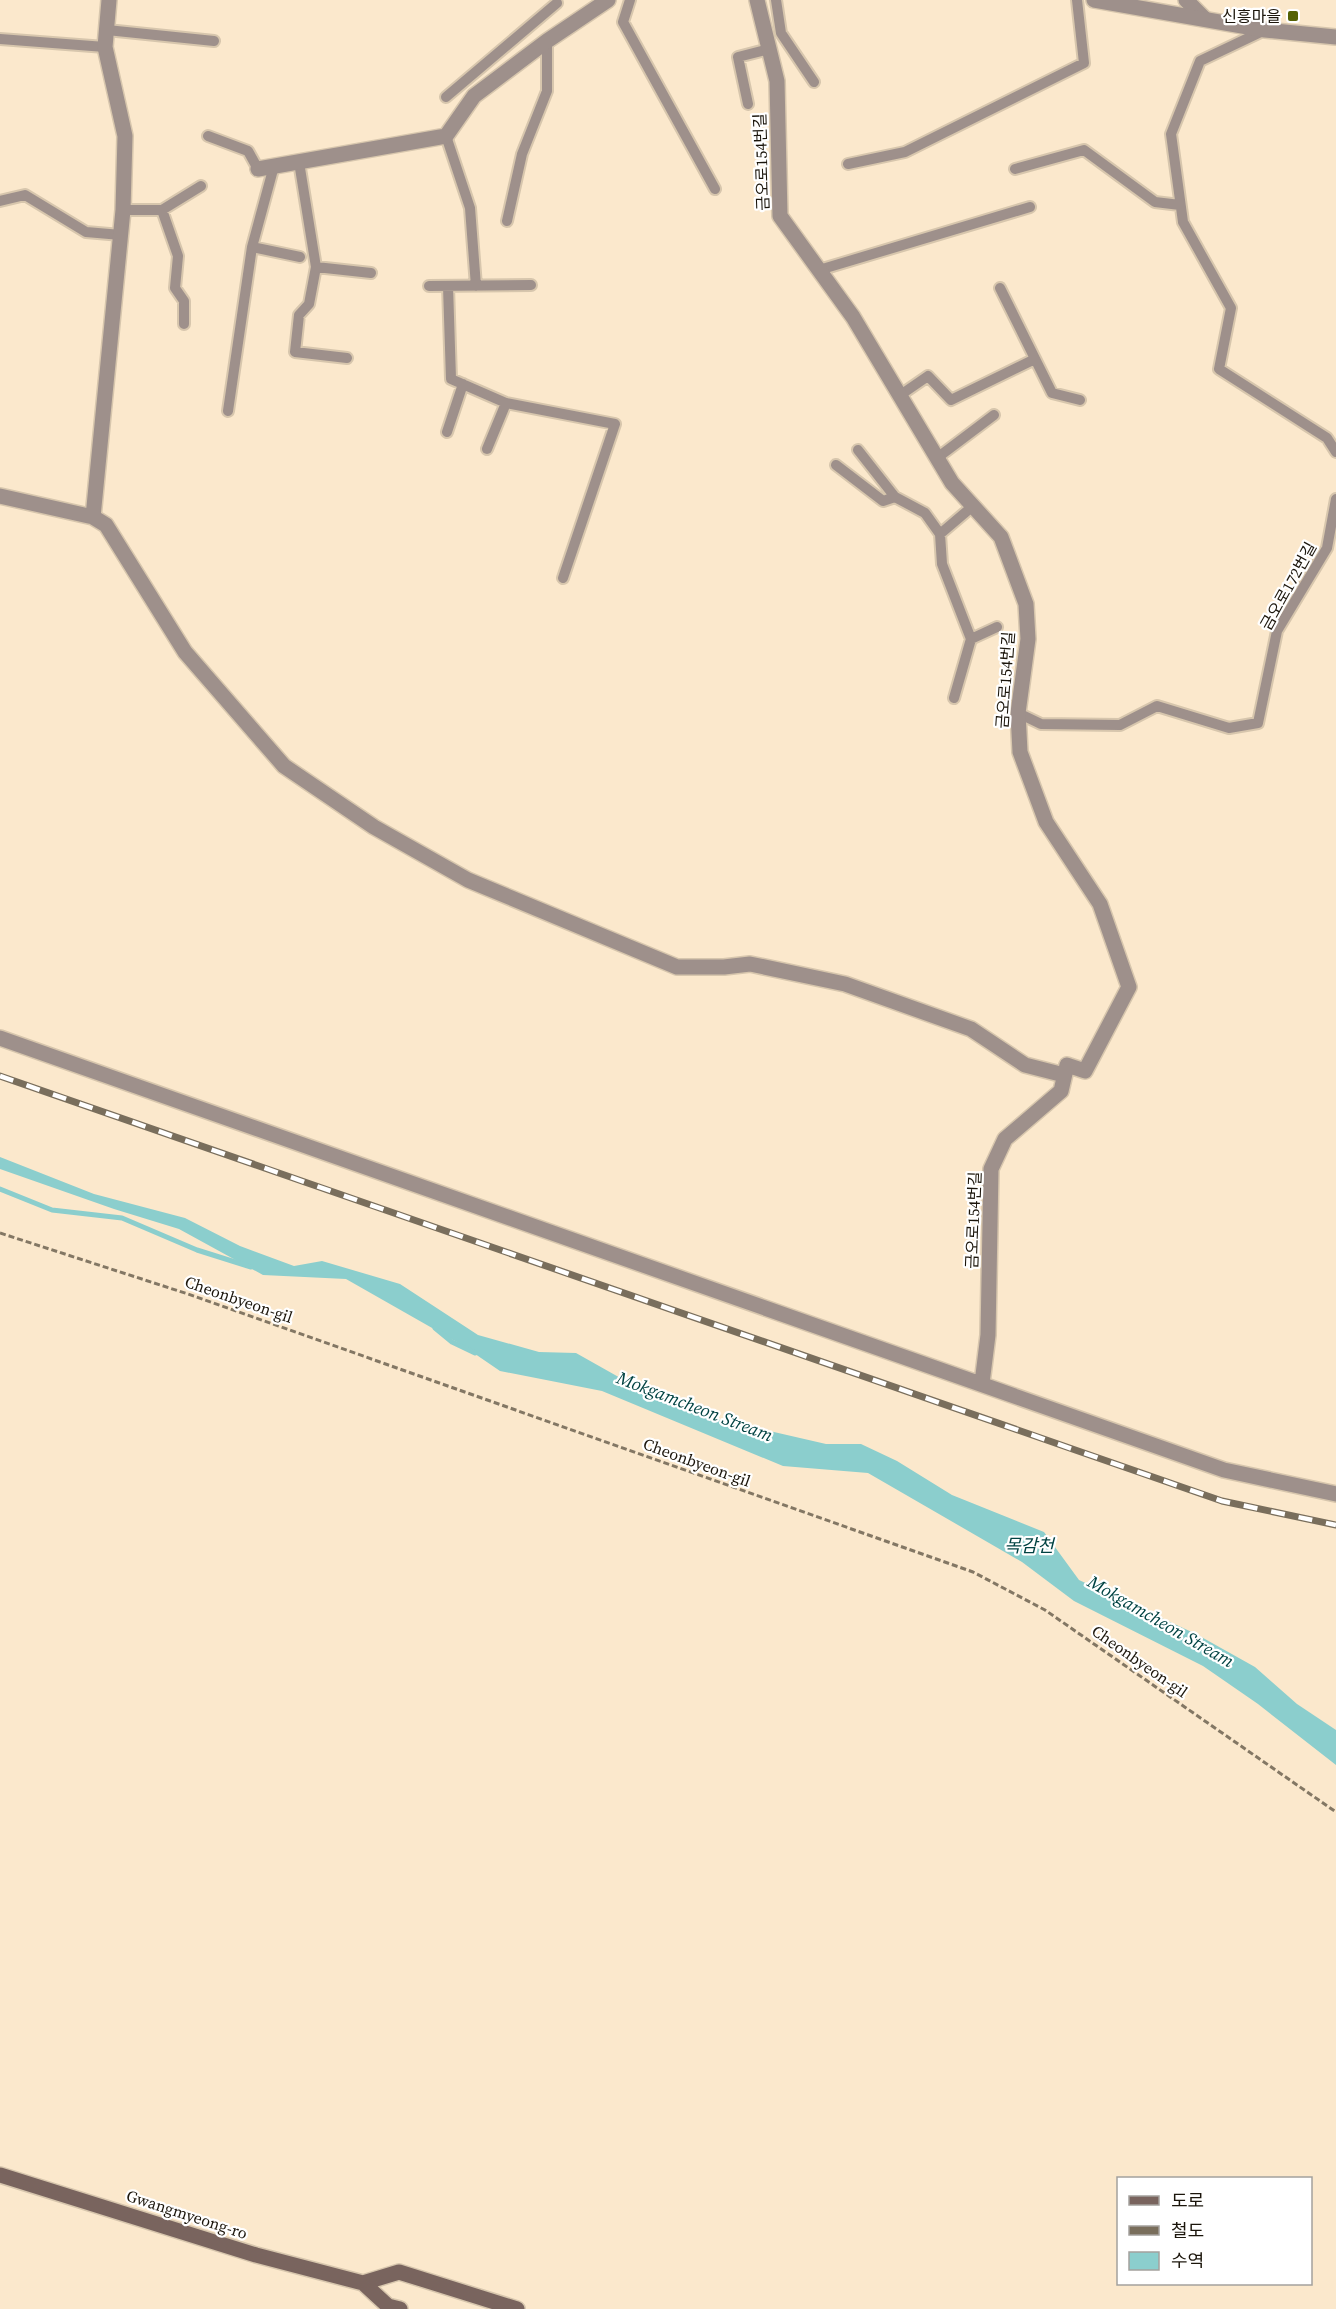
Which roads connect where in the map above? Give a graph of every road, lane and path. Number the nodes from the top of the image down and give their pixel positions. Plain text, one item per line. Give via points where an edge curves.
1 (109, 0) edge
2 (608, 0) edge
3 (630, 0) edge
4 (757, 0) edge
5 (776, 0) edge
6 (1077, 0) edge
7 (1094, 0) edge
8 (1186, 0) edge
9 (557, 3) dead end
10 (1205, 19) junction
11 (107, 30) junction
12 (1265, 30) junction
13 (1336, 37) edge
14 (0, 39) edge
15 (214, 41) dead end
16 (547, 41) junction
17 (511, 42) junction
18 (105, 47) junction
19 (769, 50) junction
20 (524, 58) junction
21 (814, 82) dead end
22 (446, 97) dead end
23 (748, 104) dead end
24 (208, 136) dead end
25 (446, 136) junction
26 (299, 162) junction
27 (848, 164) dead end
28 (274, 166) junction
29 (258, 169) joint
30 (1015, 169) dead end
31 (201, 186) dead end
32 (715, 189) dead end
33 (0, 201) edge
34 (1180, 206) junction
35 (1030, 207) dead end
36 (123, 210) junction
37 (162, 210) junction
38 (507, 221) dead end
39 (121, 235) junction
40 (252, 247) junction
41 (300, 257) dead end
42 (316, 267) junction
43 (819, 270) junction
44 (371, 273) dead end
45 (531, 285) dead end
46 (429, 286) dead end
47 (447, 286) junction
48 (476, 286) junction
49 (1000, 288) dead end
50 (184, 324) dead end
51 (347, 358) dead end
52 (1035, 359) junction
53 (463, 384) junction
54 (899, 396) junction
55 (1080, 400) dead end
56 (506, 403) junction
57 (228, 411) dead end
58 (994, 415) dead end
59 (447, 432) dead end
60 (487, 449) dead end
61 (858, 450) dead end
62 (1336, 452) edge
63 (937, 458) junction
64 (836, 465) dead end
65 (0, 496) edge
66 (894, 497) junction
67 (1336, 499) edge
68 (973, 506) junction
69 (93, 517) junction
70 (940, 534) junction
71 (563, 578) dead end
72 (997, 627) dead end
73 (971, 639) junction
74 (954, 698) dead end
75 (1018, 713) junction
76 (0, 1038) edge
77 (1064, 1075) junction
78 (0, 1233) edge
79 (982, 1383) junction
80 (1336, 1494) edge
81 (1336, 1812) edge
82 (0, 2175) edge
83 (363, 2283) junction
84 (400, 2309) edge
85 (517, 2309) edge

1 - 11 street
2 - 16 street
3 - 32 lane via 623,22
4 - 19 street, 금오로154번길
5 - 21 lane via 782,33
6 - 27 lane via 1084,63 905,152
7 - 10 street
8 - 10 street
9 - 17 lane
10 - 12 street
11 - 15 lane
11 - 18 street
12 - 13 street
12 - 34 lane via 1200,61 1171,134
14 - 18 lane
16 - 20 street
16 - 38 lane via 547,91 522,154
17 - 20 lane
17 - 22 lane
18 - 36 street via 125,136
19 - 23 lane via 738,57
19 - 43 street, 금오로154번길 via 777,81 780,216
20 - 25 street via 474,96
24 - 29 lane via 248,151
25 - 26 street
25 - 48 lane via 470,208
26 - 28 street
26 - 42 lane
28 - 29 street
28 - 40 lane
30 - 34 lane via 1084,150 1155,202
31 - 37 lane
33 - 39 lane via 25,195 86,232
34 - 62 lane via 1183,222 1231,308 1219,369 1327,438
35 - 43 lane
36 - 37 lane
36 - 39 street
37 - 50 lane via 178,255 175,288 184,301
39 - 69 street
40 - 41 lane
40 - 57 lane
42 - 44 lane
42 - 51 lane via 309,304 299,315 296,352
43 - 54 street, 금오로154번길 via 853,317
45 - 48 lane
46 - 47 lane
47 - 48 lane
47 - 53 lane via 451,379
49 - 52 lane
52 - 54 lane via 951,400 928,376
52 - 55 lane via 1052,393
53 - 56 lane
53 - 59 lane
54 - 63 street, 금오로154번길
56 - 60 lane
56 - 71 lane via 615,424
58 - 63 lane
61 - 66 lane
63 - 68 street, 금오로154번길
64 - 66 lane via 883,501
65 - 69 street
66 - 70 lane via 925,513
67 - 75 lane, 금오로172번길 via 1328,548 1277,631 1258,723 1229,728 1157,706 1120,725 1041,724
68 - 70 lane
68 - 75 street, 금오로154번길 via 1000,537 1026,604 1028,639
69 - 77 street via 106,525 185,652 284,766 374,827 468,880 677,967 750,964 845,984 971,1029 1025,1065
70 - 73 lane via 942,564
72 - 73 lane
73 - 74 lane
75 - 77 street, 금오로154번길 via 1020,752 1046,822 1100,904 1129,987 1085,1071 1067,1065
76 - 79 street
77 - 79 street, 금오로154번길 via 1061,1091 1005,1139 991,1169 988,1335
78 - 81 path, Cheonbyeon-gil via 188,1294 973,1572 1045,1610
79 - 80 street via 1224,1470
82 - 83 main road, Gwangmyeong-ro via 256,2255
83 - 84 main road, Gwangmyeong-ro via 388,2306
83 - 85 main road via 399,2272

